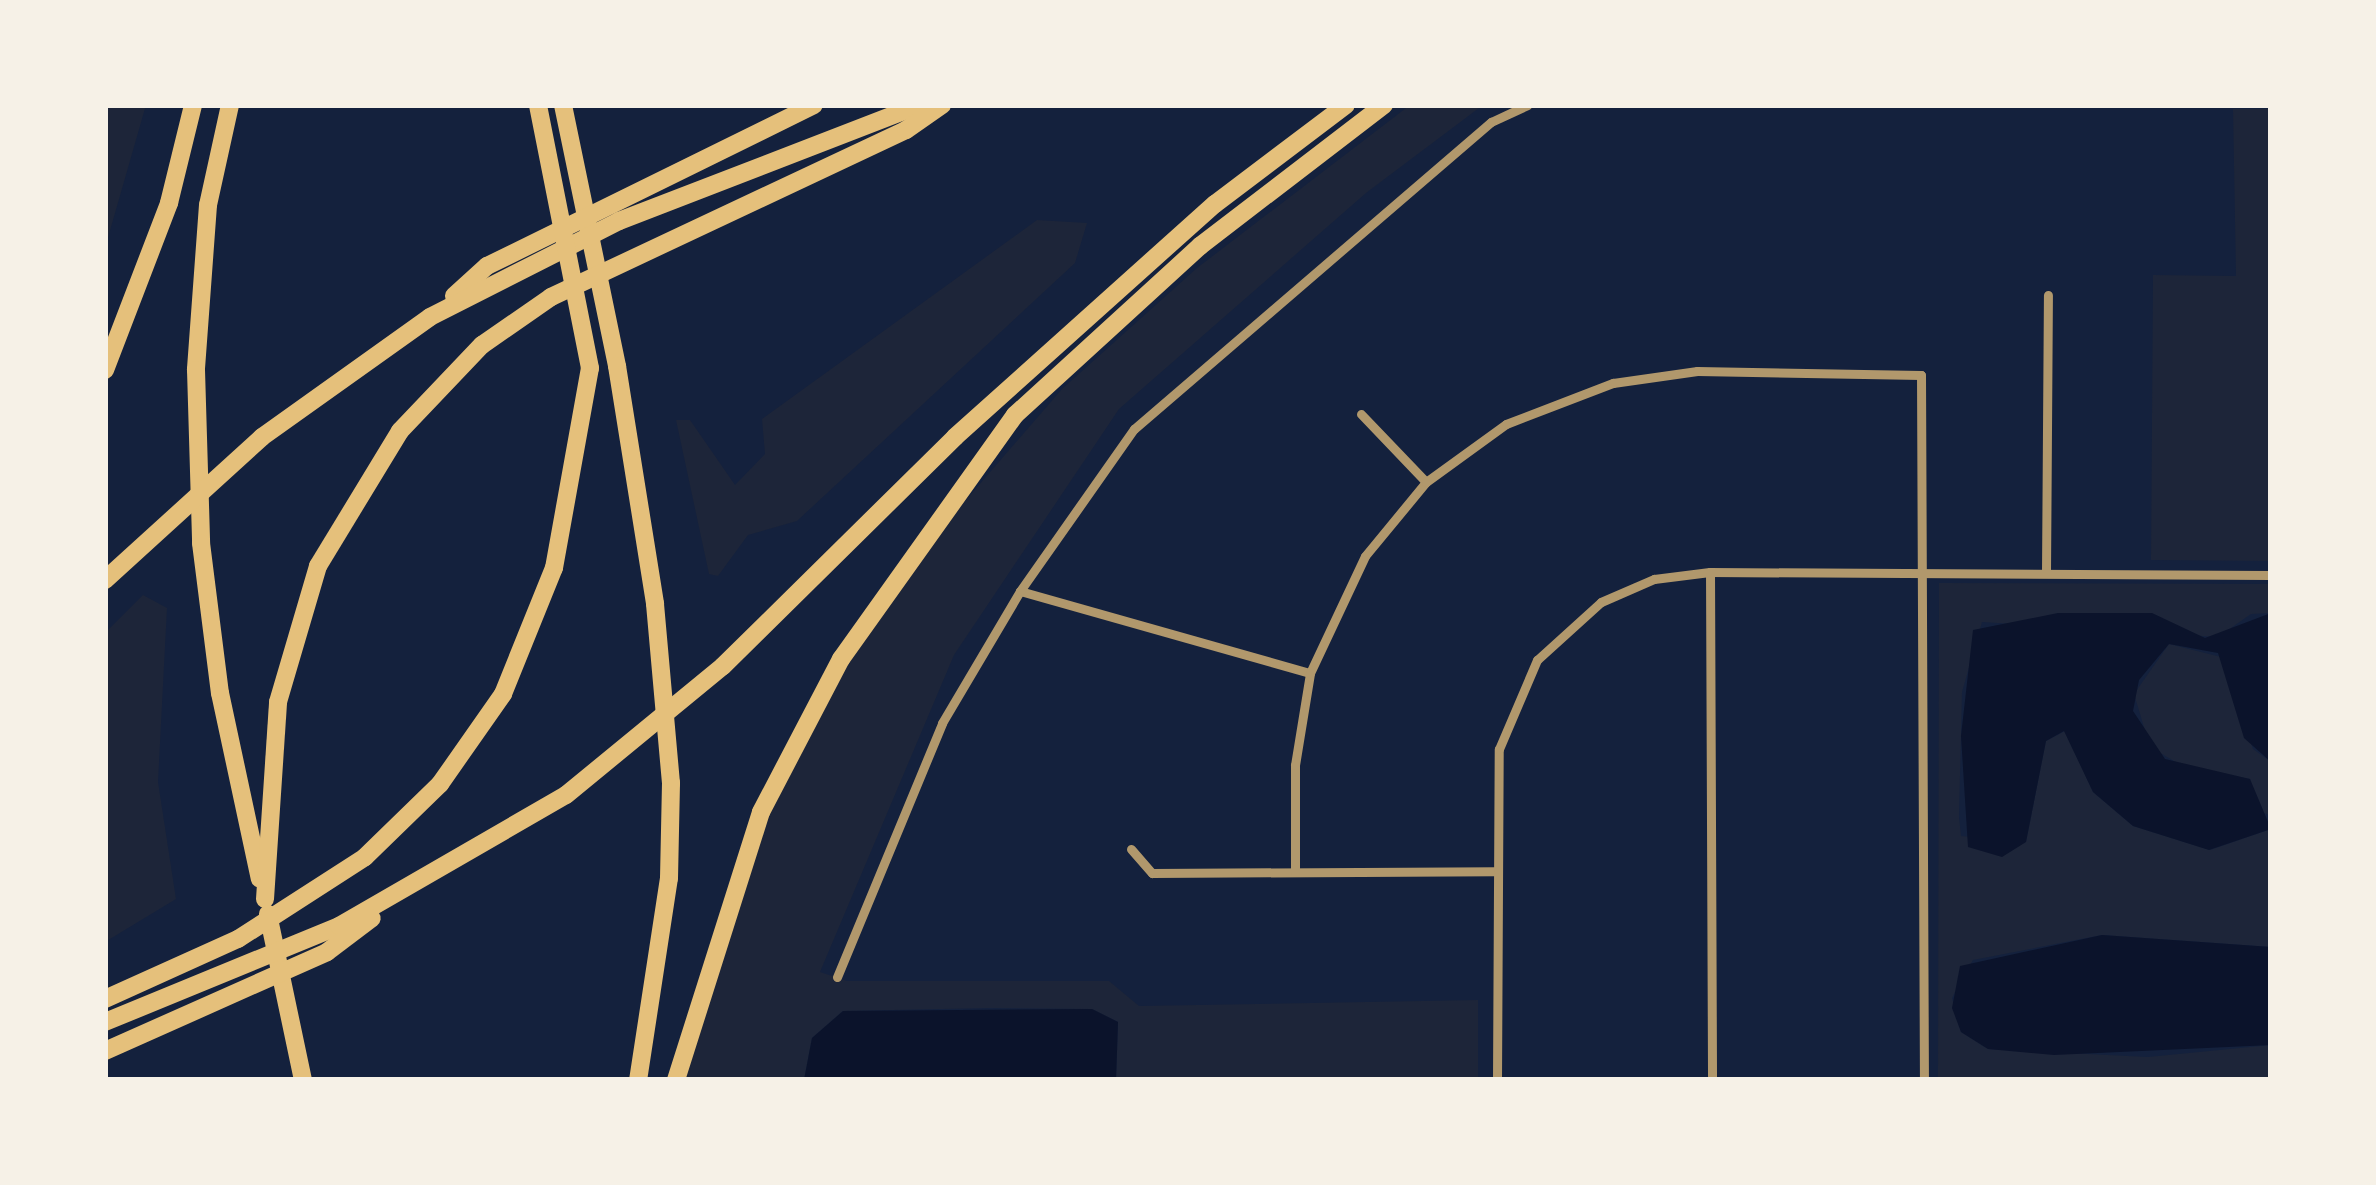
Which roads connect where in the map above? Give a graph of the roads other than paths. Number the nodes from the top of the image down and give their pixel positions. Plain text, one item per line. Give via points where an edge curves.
1 (193, 105) edge
2 (230, 105) edge
3 (538, 105) edge
4 (563, 105) edge
5 (814, 105) edge
6 (920, 105) edge
7 (942, 105) edge
8 (1346, 105) edge
9 (1384, 105) edge
10 (1527, 105) edge
11 (2048, 295) dead end
12 (430, 317) junction
13 (105, 370) edge
14 (1361, 414) dead end
15 (1426, 482) junction
16 (1710, 572) junction
17 (1924, 572) junction
18 (2046, 573) junction
19 (2271, 575) edge
20 (105, 580) edge
21 (1020, 592) junction
22 (1310, 673) junction
23 (1132, 849) dead end
24 (1495, 871) junction
25 (1295, 872) junction
26 (410, 891) junction
27 (265, 900) junction
28 (837, 978) dead end
29 (105, 998) edge
30 (105, 1022) edge
31 (105, 1052) edge
32 (302, 1080) edge
33 (638, 1080) edge
34 (676, 1080) edge
35 (1497, 1080) edge
36 (1712, 1080) edge
37 (1924, 1080) edge

1 - 13 highway via 169,203
2 - 27 highway via 208,205 196,370 202,543
3 - 29 highway via 590,368 565,523 538,616 503,694 448,774 392,835 298,906
4 - 33 highway via 617,366 655,604 671,783 669,878
5 - 12 highway via 487,266
6 - 12 highway via 619,222
7 - 27 highway via 906,130 551,297 444,382 368,476 318,566 278,702
8 - 26 highway via 1106,300 723,666 566,795
9 - 34 highway via 1200,246 1014,415 841,659 761,812
10 - 21 street via 1491,122 1170,390
11 - 18 street
12 - 20 highway via 262,437
14 - 15 street
15 - 17 street via 1506,424 1613,383 1697,370 1921,376
15 - 22 street via 1365,556
16 - 17 street
16 - 24 street via 1676,574 1601,602 1537,660 1499,749
16 - 36 street
17 - 18 street
17 - 37 street
18 - 19 street
21 - 22 street
21 - 28 street via 942,723
22 - 25 street via 1295,765
23 - 25 street via 1152,873
24 - 25 street
24 - 35 street
26 - 30 highway via 214,983
26 - 31 highway via 326,952
27 - 32 highway

